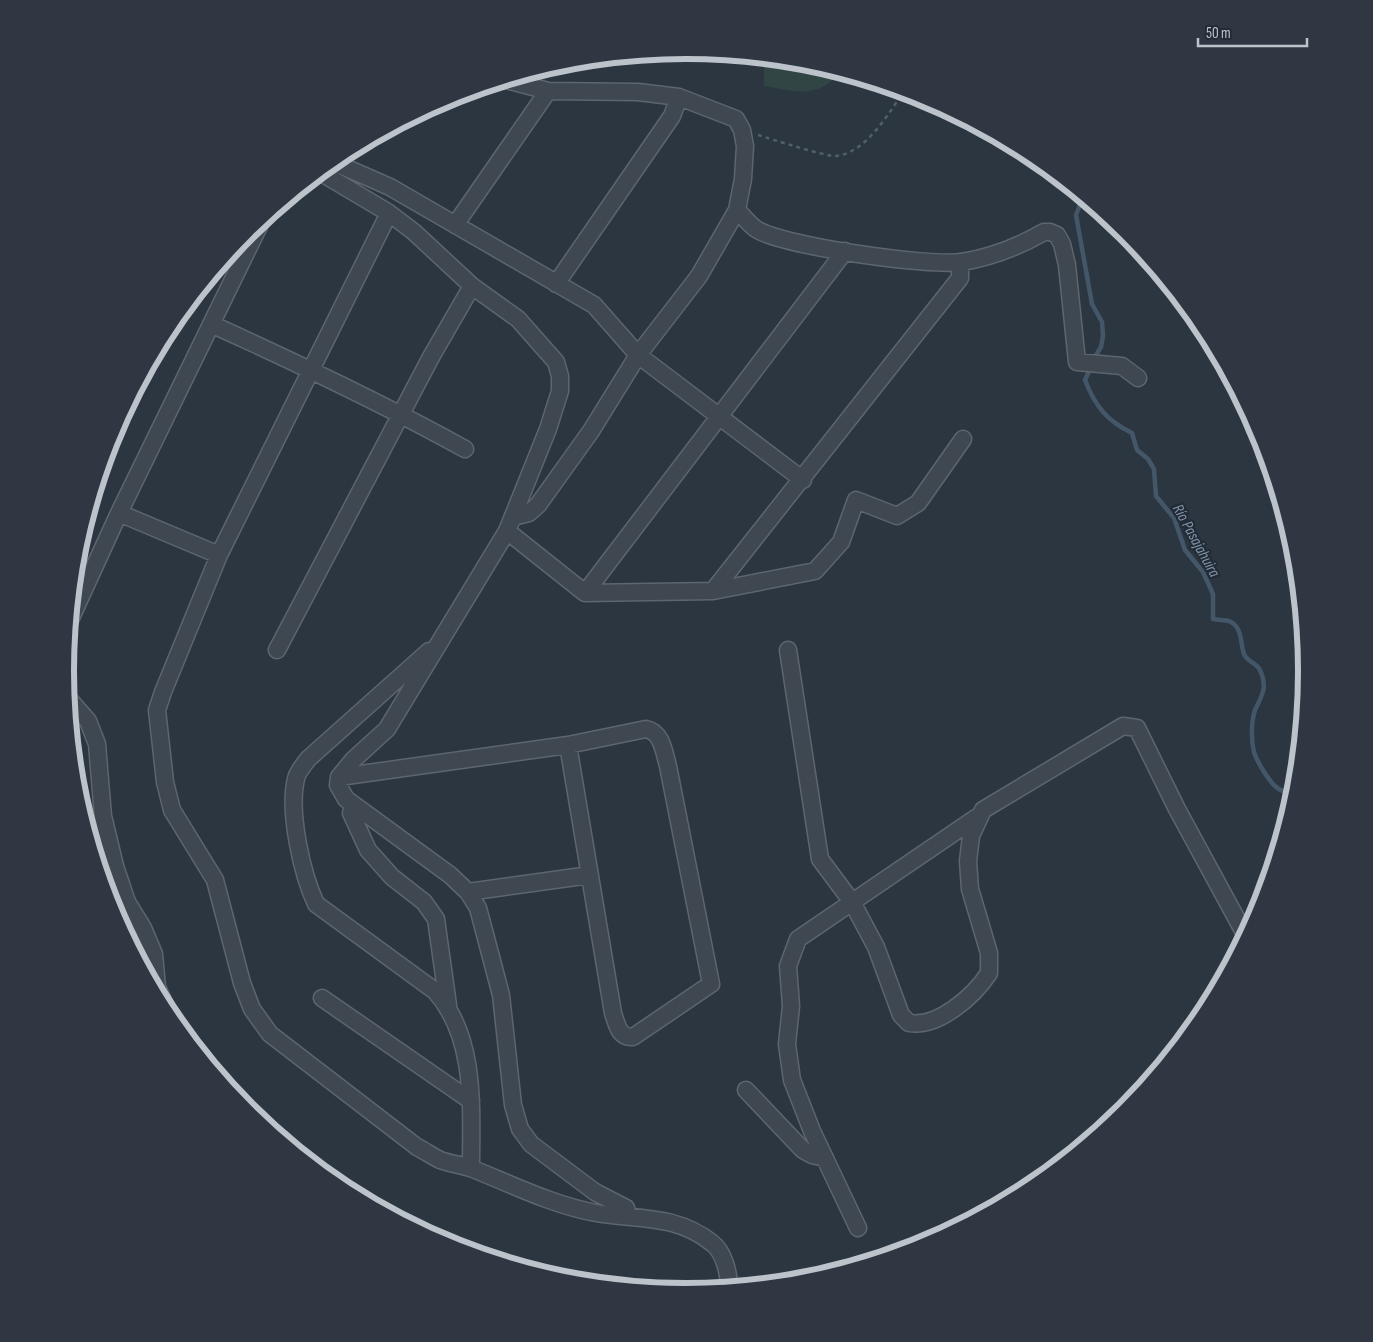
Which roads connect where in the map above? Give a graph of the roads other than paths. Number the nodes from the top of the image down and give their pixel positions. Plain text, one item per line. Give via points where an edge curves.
1 (518, 83) edge
2 (548, 91) junction
3 (679, 97) junction
4 (333, 171) edge
5 (331, 173) edge
6 (737, 210) junction
7 (389, 213) junction
8 (456, 225) junction
9 (252, 240) edge
10 (845, 251) junction
11 (960, 262) junction
12 (556, 284) junction
13 (472, 286) junction
14 (211, 324) junction
15 (638, 355) junction
16 (311, 369) junction
17 (1138, 378) dead end
18 (402, 414) junction
19 (720, 419) junction
20 (963, 439) dead end
21 (465, 449) dead end
22 (803, 480) junction
23 (119, 513) junction
24 (510, 524) junction
25 (219, 555) junction
26 (713, 591) junction
27 (585, 593) junction
28 (78, 602) edge
29 (444, 638) junction
30 (278, 650) dead end
31 (788, 650) dead end
32 (76, 707) edge
33 (568, 745) junction
34 (339, 776) junction
35 (354, 805) junction
36 (980, 815) junction
37 (590, 875) junction
38 (468, 892) junction
39 (852, 902) junction
40 (1242, 928) edge
41 (156, 977) edge
42 (322, 998) dead end
43 (448, 1005) junction
44 (746, 1090) dead end
45 (471, 1101) junction
46 (825, 1158) junction
47 (471, 1168) junction
48 (628, 1216) junction
49 (858, 1228) dead end
50 (728, 1282) edge

1 - 2 street
2 - 3 street via 638,92
2 - 8 street
3 - 6 street via 736,119 745,146
3 - 12 street via 672,116
4 - 8 street via 390,187
5 - 7 street
6 - 10 street via 756,229 790,240
6 - 15 street via 699,276
7 - 13 street
7 - 16 street
8 - 12 street
9 - 14 street
10 - 11 street via 912,260
10 - 19 street
11 - 17 street via 1011,250 1044,232 1057,235 1067,265 1077,362 1122,366
11 - 22 street via 960,278
12 - 15 street via 594,305
13 - 18 street
13 - 24 street via 518,319 556,362 560,376 560,391 548,429
14 - 16 street
14 - 23 street
15 - 19 street
15 - 24 street via 591,431 538,505
16 - 18 street
16 - 25 street
18 - 21 street
18 - 30 street
19 - 22 street
19 - 27 street
20 - 26 street via 918,503 897,516 856,500 841,542 815,571
22 - 26 street
23 - 25 street
23 - 28 street
24 - 27 street
24 - 29 street
25 - 47 street via 157,710 165,782 172,810 215,880 233,954 252,1009 270,1034 417,1147 440,1159
26 - 27 street
29 - 34 street via 387,730 352,760
29 - 43 street via 308,760 296,777 292,807 308,887 316,904 435,991
31 - 39 street via 820,859
32 - 41 street via 88,721 96,744 103,816 115,866 127,902 154,954
33 - 34 street
33 - 37 street
33 - 37 street via 653,730 668,766 711,984 633,1037 621,1034 613,1013
34 - 35 street via 338,785
35 - 38 street via 450,875
35 - 43 street via 351,813 368,850 392,877 424,902 436,919
36 - 39 street
36 - 39 street via 971,836 968,861 970,889 988,953 988,973 964,1001 930,1023 909,1023 901,1015 876,947
36 - 40 street via 983,810 1123,726 1137,728
37 - 38 street
38 - 48 street via 478,908 501,995 513,1105 520,1130 530,1144 595,1192 626,1208
39 - 46 street via 798,939 788,966 791,1006 787,1044 792,1080
42 - 45 street
43 - 45 street via 456,1021
44 - 46 street via 803,1150
45 - 47 street
46 - 49 street
47 - 48 street via 549,1200 596,1213
48 - 50 street via 649,1217 675,1224 714,1244 723,1258

